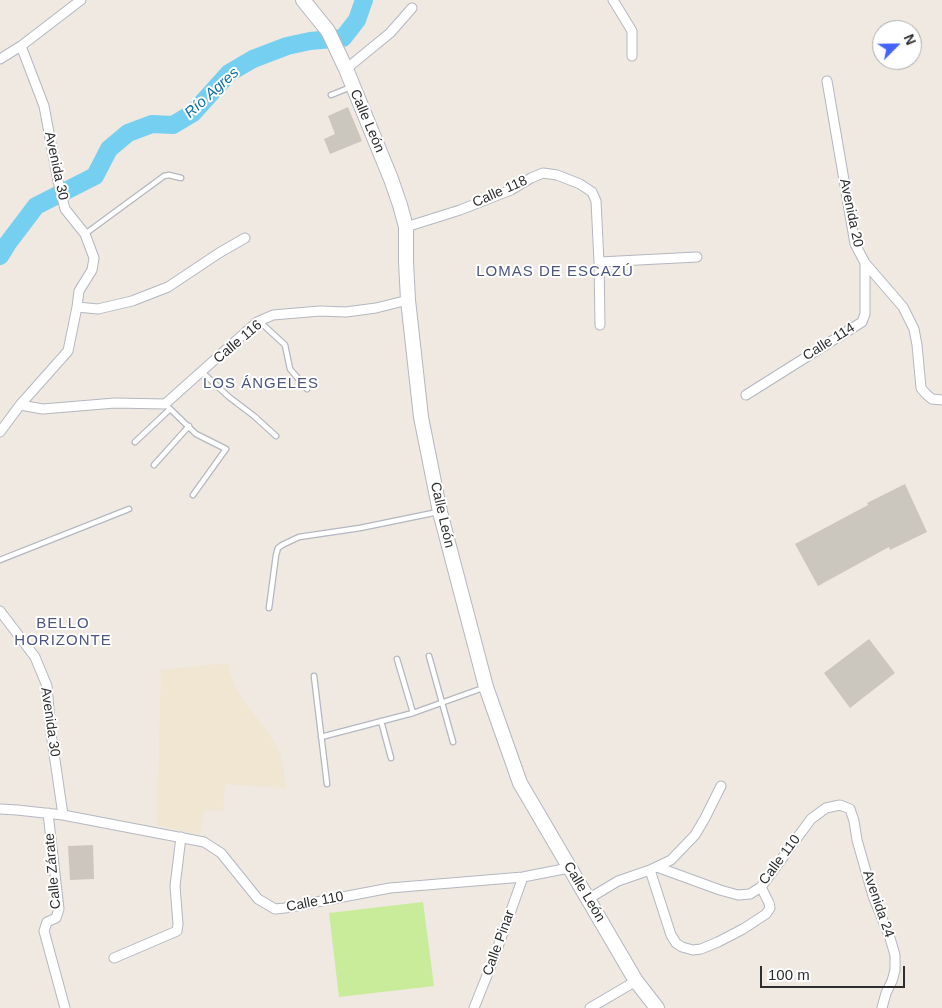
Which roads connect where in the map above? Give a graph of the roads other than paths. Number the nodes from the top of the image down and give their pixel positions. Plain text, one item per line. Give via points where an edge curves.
1 (82, 0) edge
2 (303, 0) edge
3 (613, 0) edge
4 (412, 8) dead end
5 (21, 46) junction
6 (1, 56) edge
7 (632, 56) dead end
8 (346, 69) junction
9 (826, 81) dead end
10 (352, 87) junction
11 (331, 95) dead end
12 (181, 178) dead end
13 (406, 227) junction
14 (85, 234) junction
15 (245, 238) dead end
16 (697, 257) dead end
17 (599, 262) junction
18 (865, 264) junction
19 (408, 300) junction
20 (77, 307) junction
21 (259, 321) junction
22 (600, 325) dead end
23 (202, 372) junction
24 (307, 389) dead end
25 (746, 395) dead end
26 (942, 400) edge
27 (20, 405) junction
28 (168, 407) junction
29 (189, 426) junction
30 (0, 432) edge
31 (276, 436) dead end
32 (135, 442) dead end
33 (154, 465) dead end
34 (193, 495) dead end
35 (129, 509) dead end
36 (440, 512) junction
37 (0, 560) edge
38 (269, 608) dead end
39 (0, 611) edge
40 (430, 656) dead end
41 (397, 659) dead end
42 (314, 676) dead end
43 (486, 687) junction
44 (442, 702) junction
45 (413, 713) junction
46 (381, 721) junction
47 (321, 737) junction
48 (453, 742) dead end
49 (391, 758) dead end
50 (327, 784) dead end
51 (721, 786) dead end
52 (840, 805) joint
53 (0, 809) edge
54 (48, 813) junction
55 (63, 815) junction
56 (181, 837) junction
57 (569, 868) junction
58 (654, 868) junction
59 (523, 876) junction
60 (761, 887) junction
61 (588, 899) junction
62 (114, 958) dead end
63 (636, 981) junction
64 (64, 1008) edge
65 (474, 1008) edge
66 (590, 1008) edge
67 (657, 1008) edge
68 (882, 1008) edge

1 - 5 street
2 - 8 main road, Calle León via 328,31
3 - 7 street via 632,31
4 - 8 street via 390,33
5 - 6 street
5 - 14 street, Avenida 30 via 44,106 65,209
8 - 10 main road, Calle León
9 - 18 street, Avenida 20 via 854,244
10 - 11 lane
10 - 13 main road, Calle León via 392,179
12 - 14 lane via 164,176
13 - 17 street, Calle 118 via 511,190 543,173 557,175 592,192 596,201
13 - 19 main road, Calle León
14 - 20 street, Avenida 30 via 94,258 92,270 79,291
15 - 20 street via 168,287 132,301 98,309
16 - 17 street
17 - 22 street
18 - 25 street, Calle 114 via 865,314 862,322
18 - 26 street, Avenida 20 via 903,307 914,329 921,388 932,399
19 - 21 street, Calle 116 via 346,312 273,315
19 - 36 main road, Calle León via 421,417
20 - 27 street, Avenida 30 via 68,351
21 - 23 street, Calle 116
21 - 24 lane via 284,345 290,369
23 - 28 street, Calle 116
23 - 31 lane
27 - 28 street via 43,409 115,402
27 - 30 street, Avenida 30
28 - 29 lane
28 - 32 lane
29 - 33 lane
29 - 34 lane via 196,434 226,449
35 - 37 lane
36 - 38 lane via 299,537 282,544 276,555
36 - 43 main road, Calle León
39 - 55 street, Avenida 30 via 35,656 46,686
40 - 44 lane
41 - 45 lane
42 - 47 lane
43 - 44 lane
43 - 57 main road, Calle León via 520,782
44 - 45 lane
44 - 48 lane
45 - 46 lane
46 - 47 lane
46 - 49 lane
47 - 50 lane
51 - 58 street via 695,834 671,860
52 - 60 street, Calle 110 via 826,808 811,820
52 - 68 street, Avenida 24 via 850,809 873,896 895,955 896,970
53 - 54 street, Calle 110
54 - 55 street, Calle 110
54 - 64 street, Calle Zárate via 59,909 56,918 47,922 44,932
55 - 56 street, Calle 110
56 - 59 street, Calle 110 via 204,842 221,853 258,899 275,909 390,888
56 - 62 street via 175,886 177,931
57 - 59 street, Calle 110
57 - 61 main road, Calle León
58 - 60 street, Calle 110 via 738,895 750,894
58 - 60 street via 670,935 682,947 693,950 718,942 766,914 770,908
58 - 61 street via 618,881
59 - 65 street, Calle Pinar
61 - 63 main road, Calle León
63 - 66 street
63 - 67 main road, Calle León

